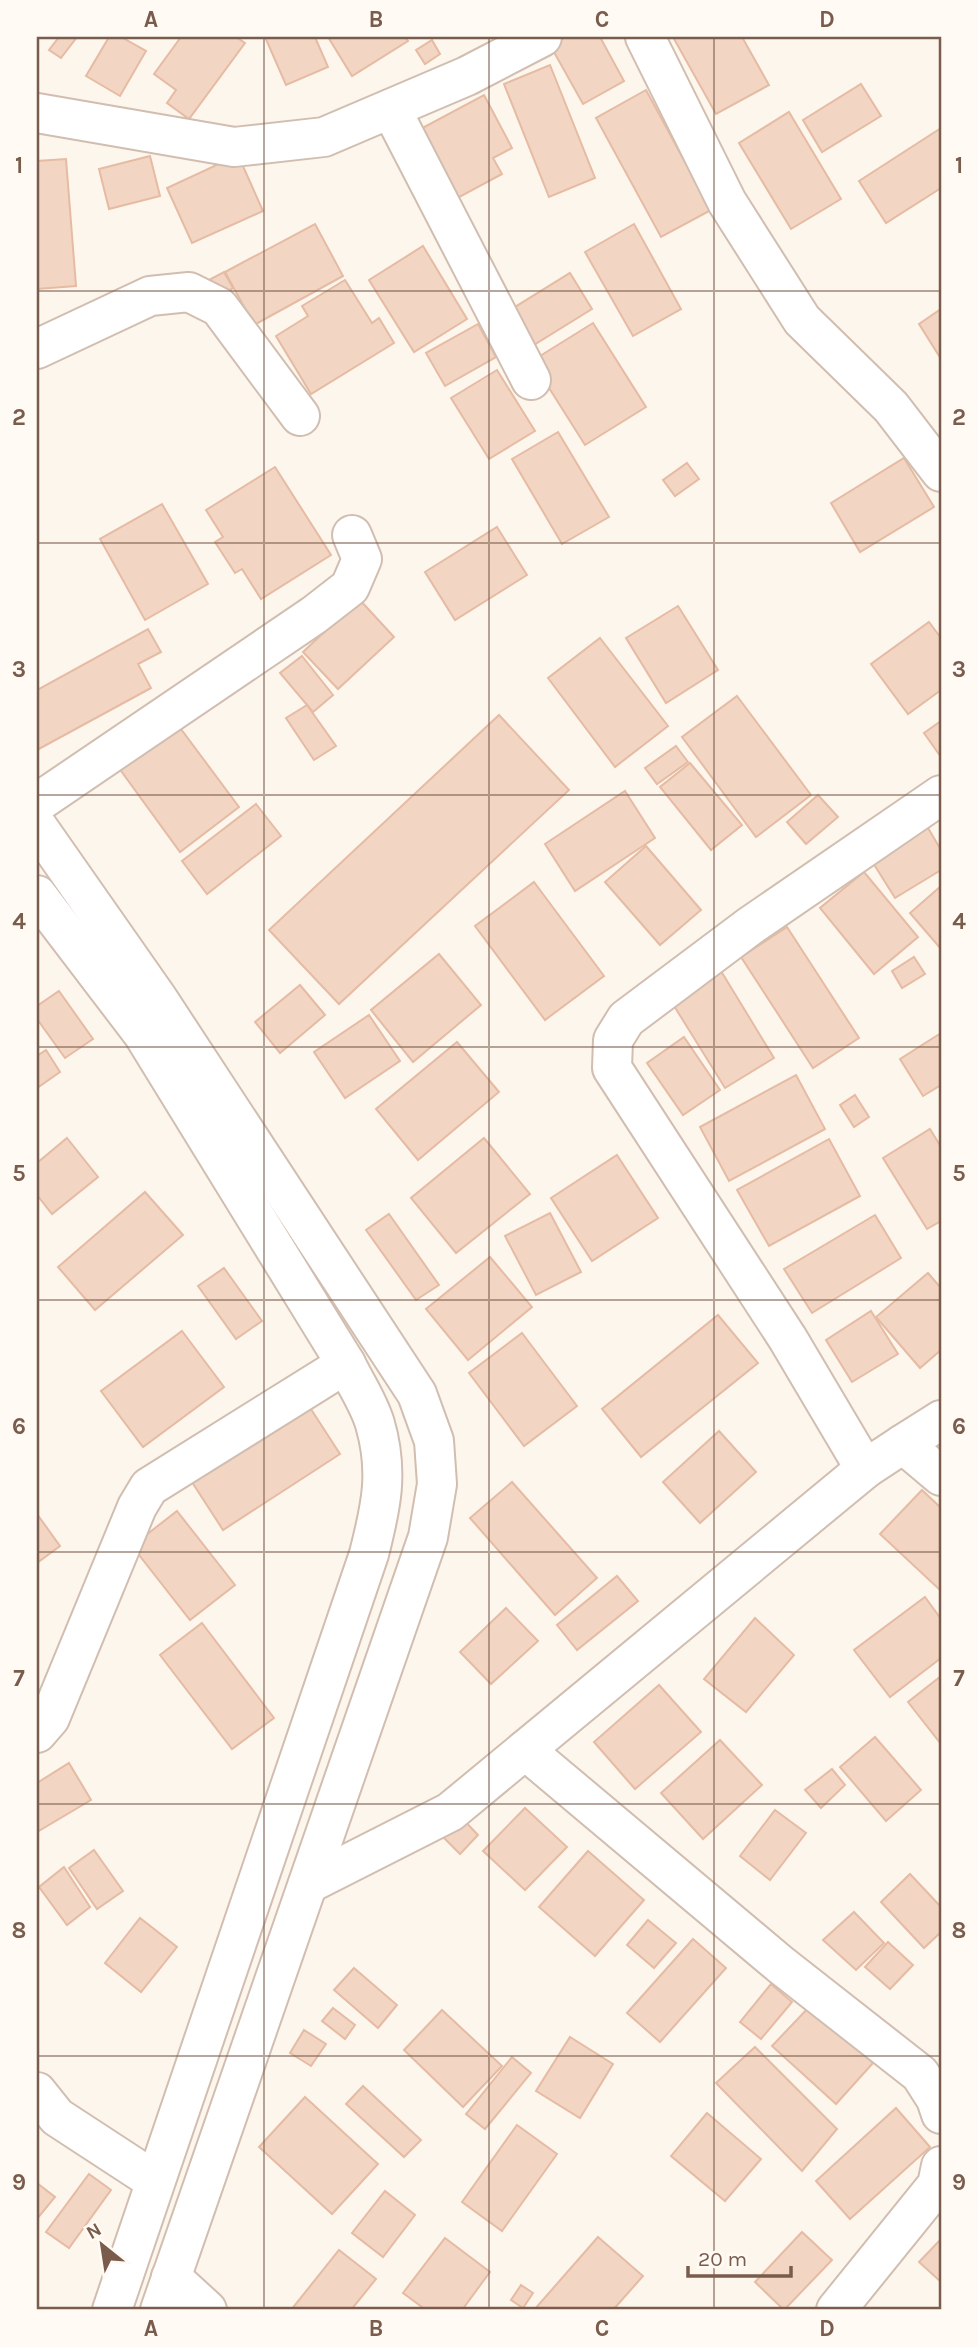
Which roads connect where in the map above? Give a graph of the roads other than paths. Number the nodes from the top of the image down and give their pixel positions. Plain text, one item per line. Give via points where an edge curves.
1 (542, 37) edge
2 (645, 37) edge
3 (391, 109) junction
4 (37, 113) edge
5 (37, 349) edge
6 (531, 380) dead end
7 (300, 416) dead end
8 (941, 472) edge
9 (352, 534) dead end
10 (941, 795) edge
11 (37, 803) edge
12 (37, 826) edge
13 (37, 895) edge
14 (346, 1364) junction
15 (941, 1420) edge
16 (903, 1444) junction
17 (865, 1469) junction
18 (941, 1476) edge
19 (37, 1733) edge
20 (525, 1751) junction
21 (308, 1884) junction
22 (37, 2092) edge
23 (941, 2114) edge
24 (941, 2166) edge
25 (155, 2181) junction
26 (165, 2294) edge
27 (112, 2310) edge
28 (207, 2310) edge
29 (836, 2310) edge

1 - 3 street
2 - 8 street via 727,202 802,320 891,407
3 - 4 street via 324,138 234,147
3 - 6 street
5 - 7 street via 150,296 189,292 219,307
9 - 11 street via 362,559 350,587
10 - 17 street via 750,926 626,1019 613,1040 612,1068 788,1339
12 - 21 street via 158,999 417,1394 434,1441 437,1484 428,1537
13 - 14 street via 143,1034
14 - 19 street via 149,1487 50,1718
14 - 25 street via 375,1422 384,1469 382,1503 369,1554
15 - 16 street
16 - 17 street
16 - 18 street
17 - 20 street
20 - 21 street via 450,1812
20 - 23 street via 781,1965 920,2074
21 - 26 street
22 - 25 street via 57,2117
24 - 29 street via 937,2185
25 - 27 street
26 - 28 street

